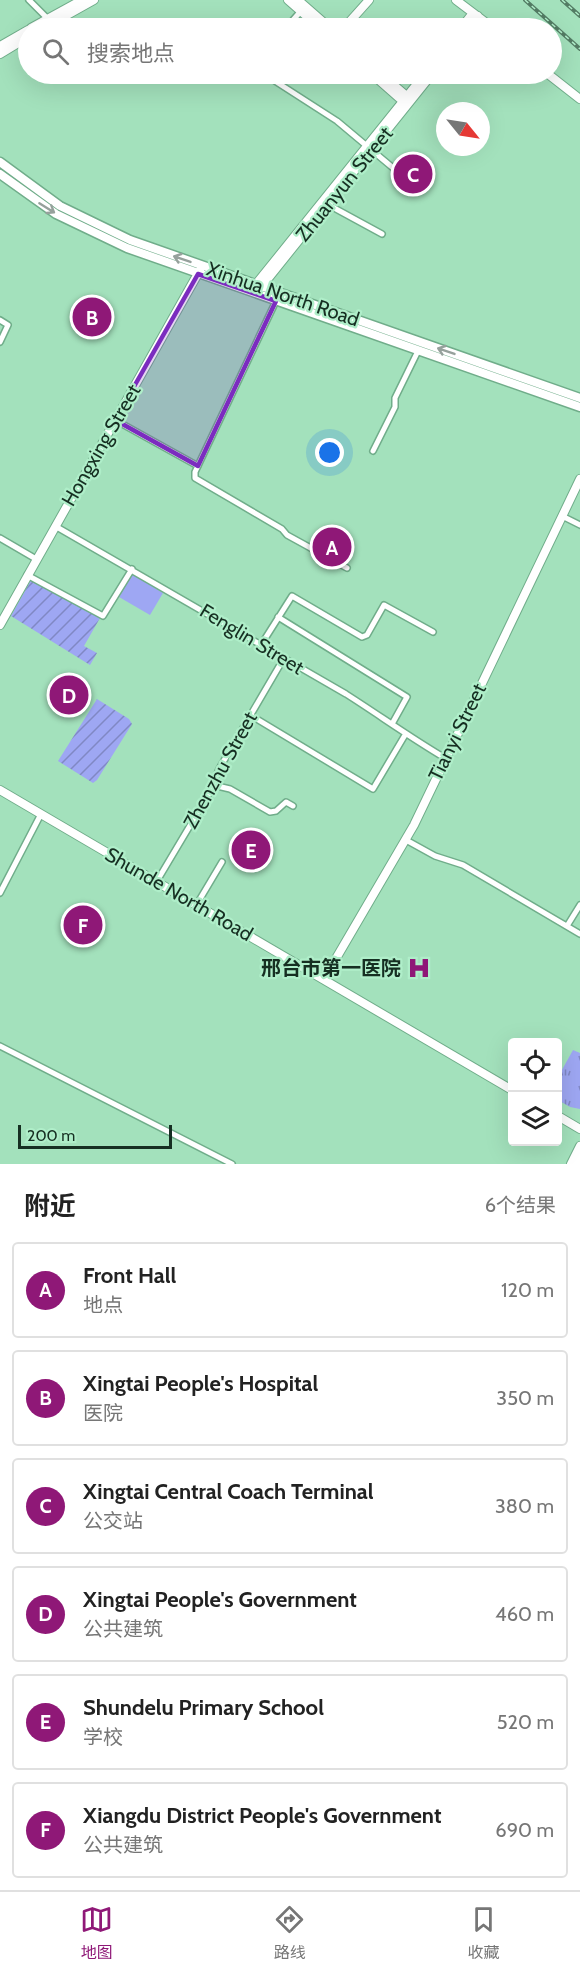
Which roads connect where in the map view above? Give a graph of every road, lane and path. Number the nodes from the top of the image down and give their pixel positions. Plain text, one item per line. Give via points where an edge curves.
1 (29, 0) edge
2 (82, 0) edge
3 (94, 0) edge
4 (288, 0) edge
5 (297, 0) edge
6 (369, 0) edge
7 (456, 0) edge
8 (300, 11) junction
9 (476, 14) junction
10 (47, 18) edge
11 (50, 18) edge
12 (62, 18) edge
13 (294, 18) edge
14 (308, 18) edge
15 (318, 18) edge
16 (353, 18) edge
17 (472, 18) edge
18 (474, 18) edge
19 (481, 18) edge
20 (18, 36) edge
21 (18, 43) edge
22 (0, 46) edge
23 (0, 54) edge
24 (280, 84) edge
25 (385, 84) edge
26 (391, 84) edge
27 (417, 84) edge
28 (422, 84) edge
29 (561, 84) edge
30 (580, 99) edge
31 (407, 100) junction
32 (370, 147) junction
33 (0, 162) edge
34 (423, 172) dead end
35 (0, 174) edge
36 (325, 203) junction
37 (382, 234) dead end
38 (200, 270) junction
39 (256, 289) junction
40 (276, 301) junction
41 (0, 320) edge
42 (0, 342) edge
43 (418, 351) junction
44 (580, 398) edge
45 (580, 407) edge
46 (115, 420) junction
47 (373, 452) dead end
48 (198, 466) junction
49 (580, 479) edge
50 (562, 516) junction
51 (55, 525) junction
52 (580, 525) edge
53 (0, 538) edge
54 (36, 559) junction
55 (347, 568) dead end
56 (132, 569) junction
57 (27, 575) junction
58 (278, 617) junction
59 (0, 624) edge
60 (433, 632) dead end
61 (261, 645) junction
62 (284, 658) junction
63 (250, 715) junction
64 (392, 724) junction
65 (405, 735) junction
66 (445, 758) junction
67 (213, 785) junction
68 (0, 790) edge
69 (293, 806) dead end
70 (41, 814) junction
71 (406, 840) junction
72 (222, 862) dead end
73 (157, 881) junction
74 (0, 893) edge
75 (197, 904) junction
76 (580, 905) edge
77 (567, 926) junction
78 (580, 934) edge
79 (324, 979) junction
80 (0, 1046) edge
81 (508, 1087) edge
82 (562, 1118) edge
83 (580, 1129) edge
84 (580, 1146) edge
85 (580, 1159) edge
86 (232, 1164) edge
87 (571, 1164) edge
88 (577, 1164) edge

1 - 10 street
2 - 11 street
3 - 12 street
4 - 8 street
5 - 15 street
6 - 16 street
7 - 9 street
8 - 13 street
8 - 14 street
9 - 17 street
9 - 18 street
9 - 19 street
20 - 22 street
21 - 23 street
24 - 32 street
25 - 31 street
26 - 31 street
27 - 31 street, Zhuanyun Street
28 - 31 street, Zhuanyun Street
29 - 30 street
31 - 32 street, Zhuanyun Street
32 - 34 street via 411,183
32 - 36 street, Zhuanyun Street
38 -> 33 main road, Xinhua North Road via 85,219 42,195
35 -> 38 main road, Xinhua North Road via 81,228 127,248
36 - 37 street
36 - 39 street, Zhuanyun Street
38 - 39 main road, Xinhua North Road
38 - 46 street, Hongxing Street
39 - 40 main road, Xinhua North Road
44 -> 39 main road, Xinhua North Road
40 - 43 main road, Xinhua North Road
40 - 48 street
41 - 42 street via 8,325
43 - 45 main road, Xinhua North Road
43 - 47 street
46 - 48 street
46 - 51 street, Hongxing Street
48 - 55 street via 196,479
49 - 50 street, Tianyi Street
50 - 52 street
50 - 66 street, Tianyi Street
51 - 54 street, Hongxing Street
51 - 56 street, Fenglin Street
53 - 54 street
54 - 57 street, Hongxing Street
56 - 57 street via 103,616
56 - 61 street, Fenglin Street
57 - 59 street, Hongxing Street
58 - 60 street via 294,596 362,637 384,605
58 - 61 street
58 - 64 street via 406,697
61 - 62 street, Fenglin Street
62 - 63 street, Zhenzhu Street
62 - 64 street, Fenglin Street
63 - 65 street via 373,789
63 - 67 street, Zhenzhu Street
64 - 65 street, Fenglin Street
65 - 66 street, Fenglin Street
66 - 71 street, Tianyi Street
67 - 69 street via 230,789 270,812 286,802
67 - 73 street, Zhenzhu Street
68 - 70 street, Shunde North Road
70 - 73 street, Shunde North Road
70 - 74 street
71 - 77 street via 435,856 463,865
71 - 79 street, Tianyi Street
72 - 75 street
73 - 75 street, Shunde North Road
75 - 79 street, Shunde North Road
76 - 77 street
77 - 78 street
79 - 81 street, Shunde North Road
80 - 86 street
82 - 83 street
84 - 87 street
85 - 88 street

